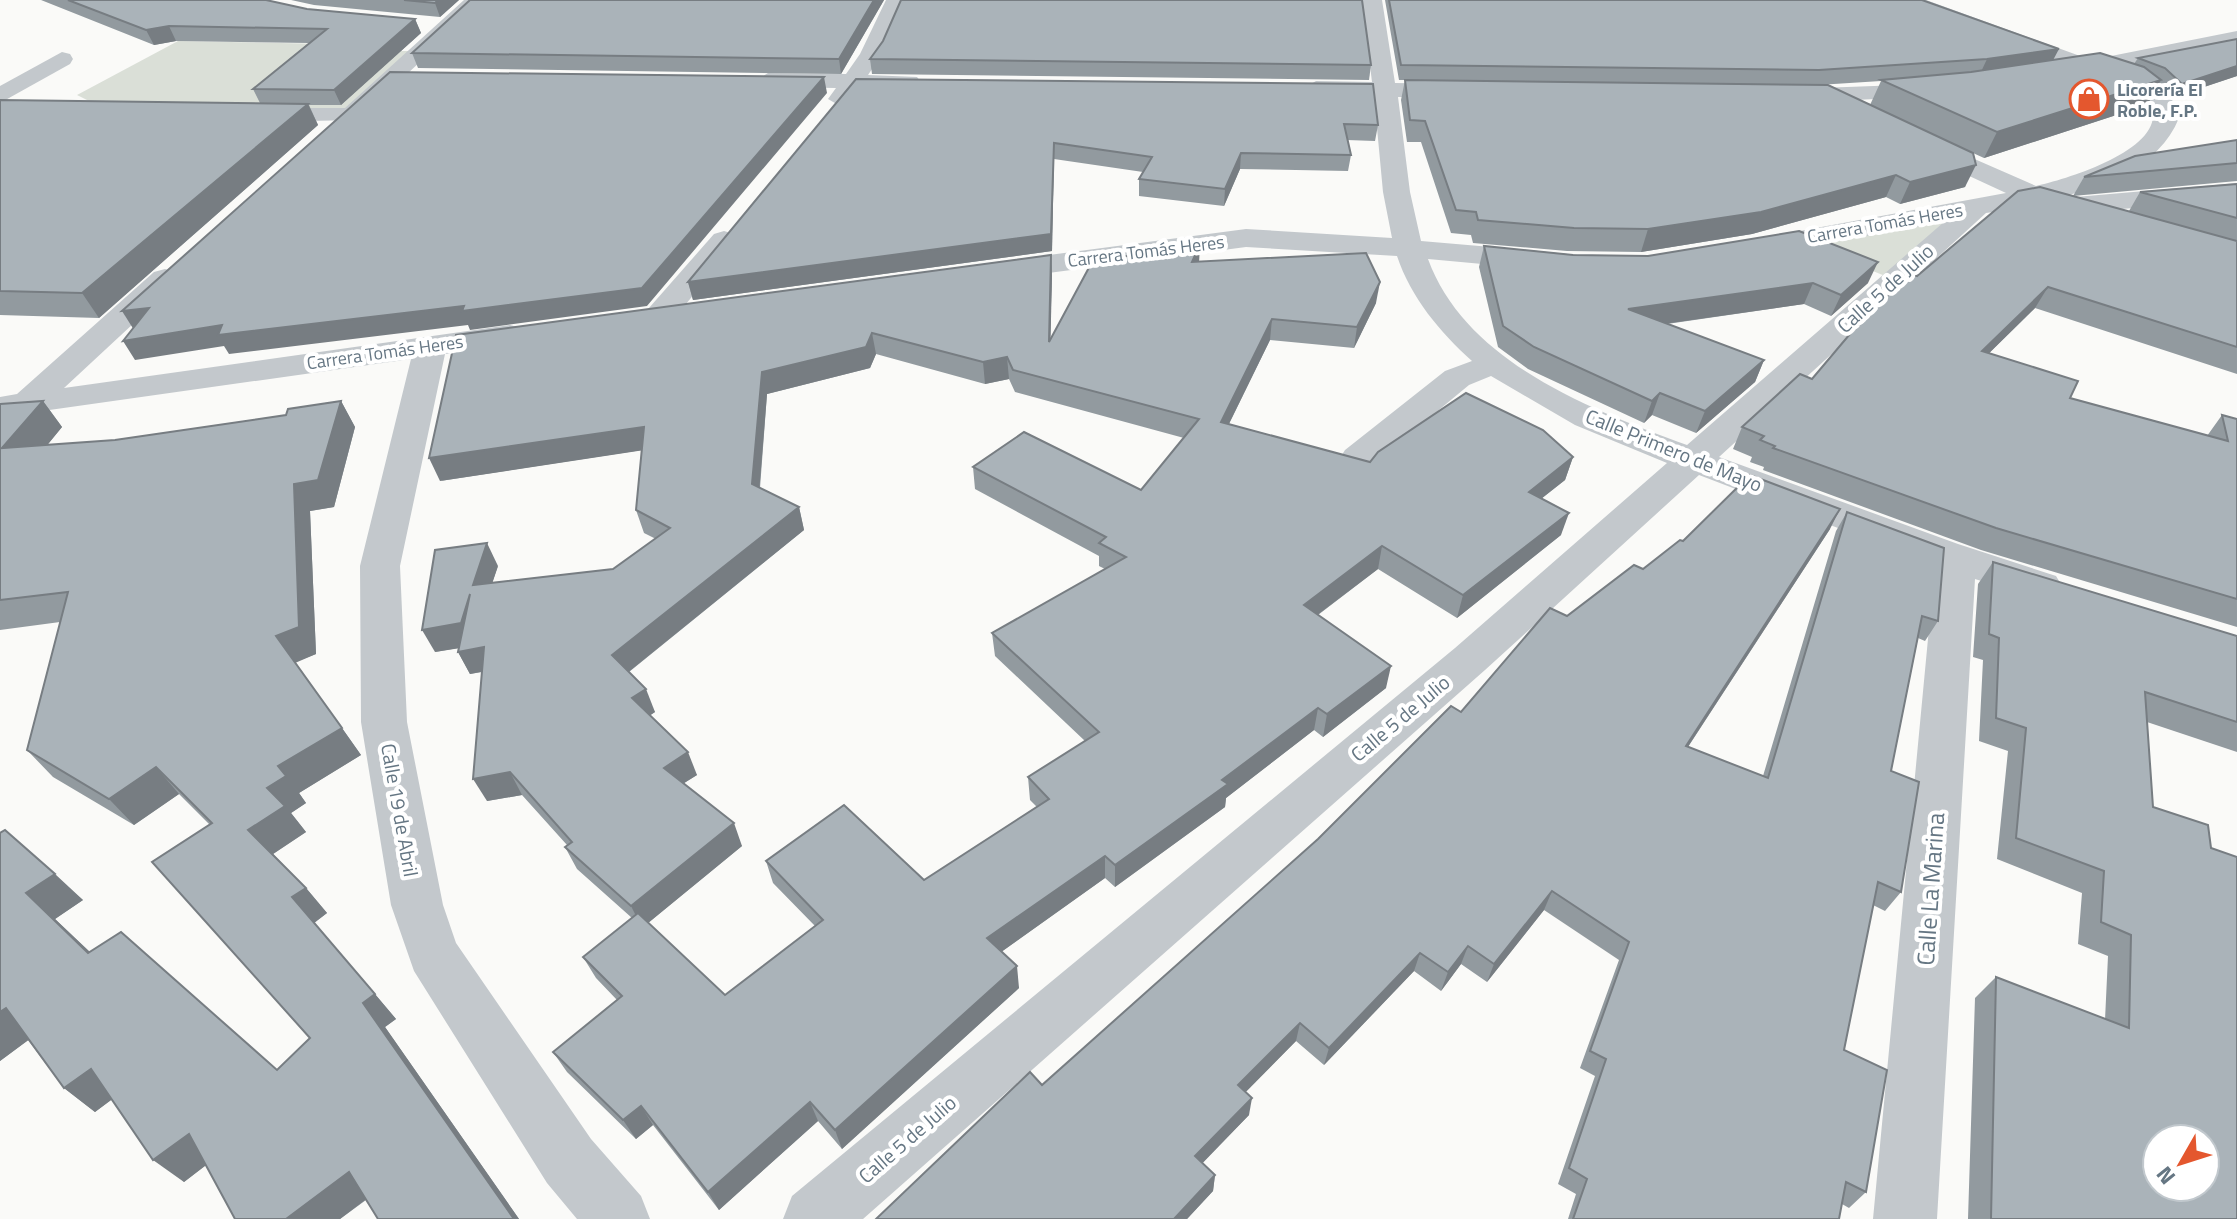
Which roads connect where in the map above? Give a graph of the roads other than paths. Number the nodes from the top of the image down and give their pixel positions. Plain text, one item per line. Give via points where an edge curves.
1 (476, 0) edge
2 (896, 0) edge
3 (1372, 0) edge
4 (1907, 0) edge
5 (2237, 37) edge
6 (62, 59) dead end
7 (2090, 66) junction
8 (2047, 74) edge
9 (391, 78) junction
10 (422, 79) edge
11 (741, 80) edge
12 (853, 81) junction
13 (932, 82) edge
14 (1296, 88) edge
15 (1948, 88) edge
16 (1385, 89) junction
17 (1479, 91) edge
18 (1766, 96) edge
19 (1825, 96) junction
20 (5, 106) edge
21 (240, 115) edge
22 (349, 115) junction
23 (826, 117) edge
24 (1869, 119) edge
25 (1895, 132) edge
26 (316, 144) edge
27 (2237, 191) edge
28 (2032, 195) junction
29 (2064, 206) junction
30 (1977, 207) junction
31 (738, 224) edge
32 (2132, 225) edge
33 (1794, 239) junction
34 (1412, 249) junction
35 (1733, 251) edge
36 (1567, 263) edge
37 (181, 265) edge
38 (1871, 270) junction
39 (972, 274) edge
40 (707, 309) edge
41 (542, 331) edge
42 (430, 346) junction
43 (1496, 363) junction
44 (9, 411) edge
45 (1358, 458) edge
46 (1694, 459) junction
47 (1956, 559) junction
48 (2070, 595) edge
49 (618, 1219) edge
50 (815, 1219) edge
51 (1905, 1219) edge

1 - 9 street via 435,25
2 - 12 street
3 - 16 street, Calle Primero de Mayo
4 - 7 street
5 - 7 street
6 - 20 street
7 - 8 street
7 - 28 street, Carrera Tomás Heres via 2161,97 2169,114 2165,126 2145,148 2111,170
9 - 10 street
9 - 22 street
11 - 12 street
12 - 13 street
12 - 23 street
14 - 16 street
15 - 19 street
16 - 17 street
16 - 34 street, Calle Primero de Mayo via 1401,219
18 - 19 street
19 - 24 street
21 - 22 street
22 - 26 street
25 - 28 street
27 - 29 street
28 - 29 street
28 - 30 street, Carrera Tomás Heres
29 - 32 street
30 - 33 street, Carrera Tomás Heres
30 - 38 street, Calle 5 de Julio
31 - 40 street via 646,317
33 - 35 street, Carrera Tomás Heres
33 - 38 street
34 - 36 street, Carrera Tomás Heres
34 - 39 street, Carrera Tomás Heres via 1246,238
34 - 43 street, Calle Primero de Mayo via 1427,290
37 - 44 street
38 - 46 street, Calle 5 de Julio
41 - 42 street, Carrera Tomás Heres
42 - 44 street, Carrera Tomás Heres
42 - 49 street, Calle 19 de Abril via 380,566 384,722 417,905 433,954 484,1034 569,1161
43 - 45 street via 1457,378
43 - 46 street, Calle Primero de Mayo via 1560,404
46 - 47 street, Calle Primero de Mayo
46 - 50 street, Calle 5 de Julio via 1470,659
47 - 48 street, Calle Primero de Mayo
47 - 51 street, Calle La Marina

